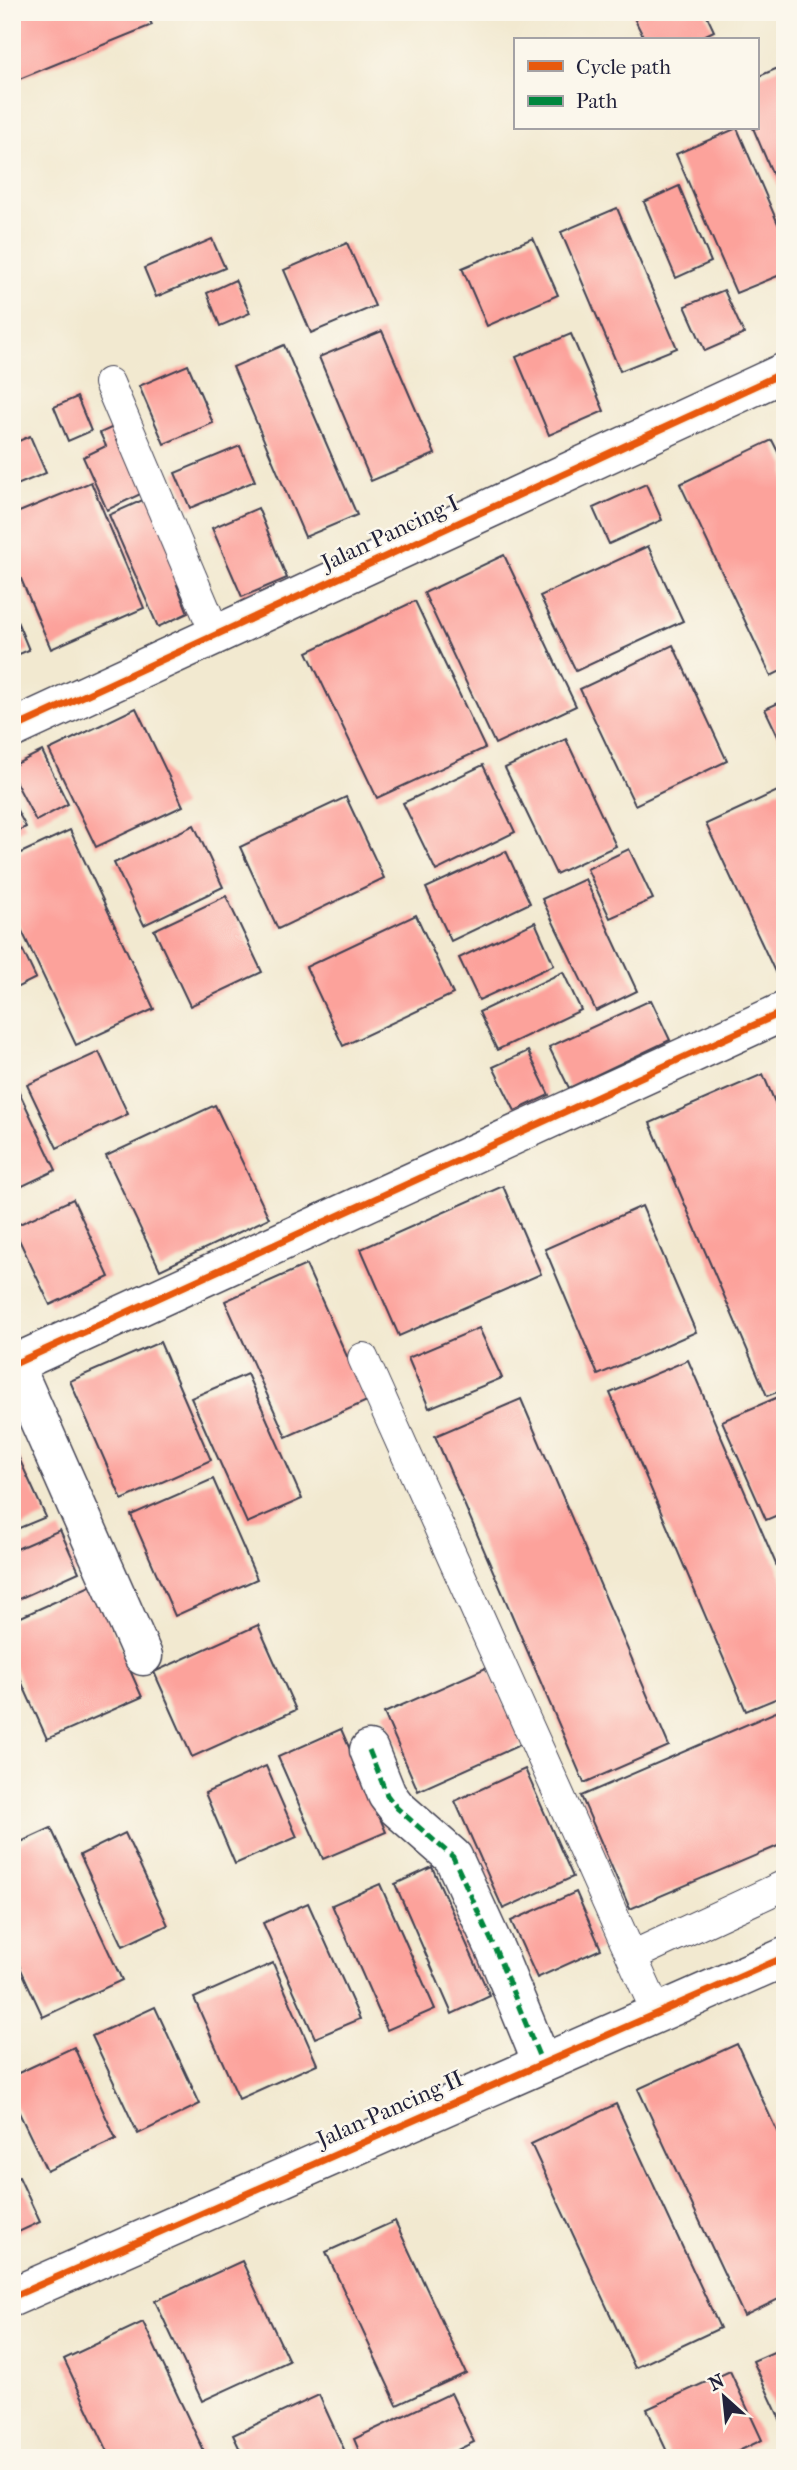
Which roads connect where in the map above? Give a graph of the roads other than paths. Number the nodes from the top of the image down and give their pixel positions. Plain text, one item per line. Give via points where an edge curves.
1 (785, 372) edge
2 (109, 383) dead end
3 (216, 635) junction
4 (12, 729) edge
5 (785, 1011) edge
6 (363, 1358) dead end
7 (13, 1365) edge
8 (143, 1656) dead end
9 (369, 1750) dead end
10 (785, 1885) edge
11 (632, 1956) junction
12 (785, 1957) edge
13 (657, 2013) junction
14 (542, 2063) junction
15 (12, 2297) edge

1 - 3 street, Jalan Pancing I
2 - 3 lane
3 - 4 street, Jalan Pancing I
5 - 7 street
6 - 11 lane
7 - 8 street
9 - 14 street via 397,1808 453,1857
10 - 11 lane
11 - 13 lane
12 - 13 street, Jalan Pancing II
13 - 14 street, Jalan Pancing II
14 - 15 street, Jalan Pancing II

